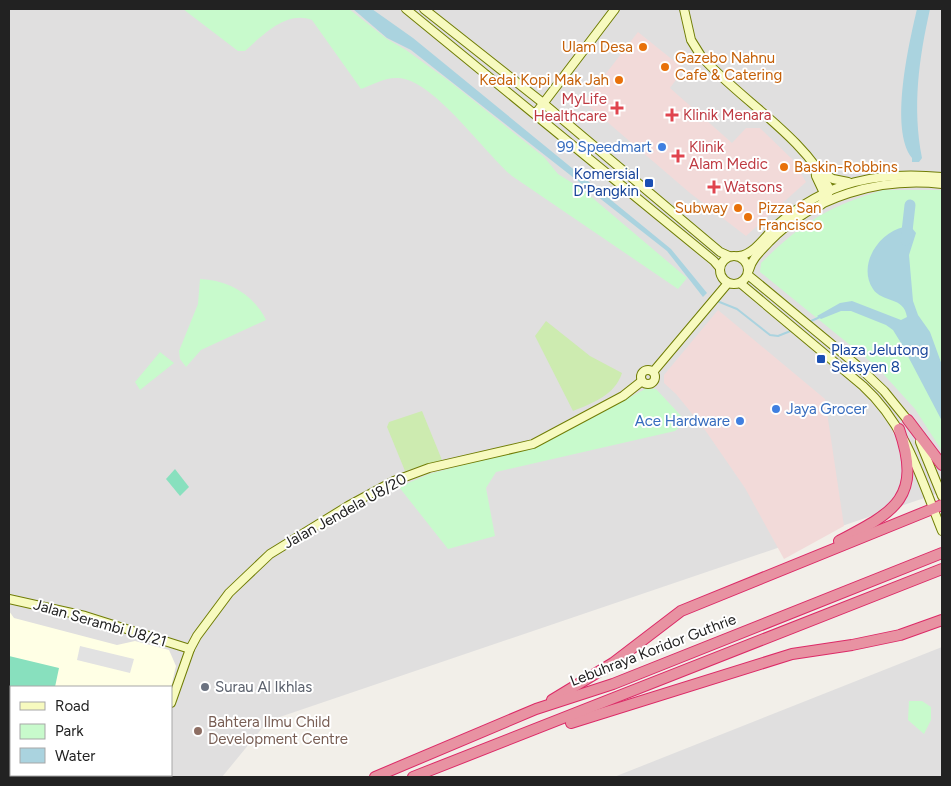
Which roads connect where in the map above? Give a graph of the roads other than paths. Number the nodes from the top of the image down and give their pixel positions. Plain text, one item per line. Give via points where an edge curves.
1 (406, 9) edge
2 (424, 9) edge
3 (615, 9) edge
4 (684, 9) edge
5 (543, 103) junction
6 (536, 113) junction
7 (817, 172) junction
8 (885, 179) junction
9 (941, 180) edge
10 (852, 182) junction
11 (827, 193) junction
12 (842, 196) junction
13 (810, 201) junction
14 (821, 205) junction
15 (729, 256) junction
16 (739, 256) junction
17 (720, 268) junction
18 (749, 272) junction
19 (728, 282) junction
20 (740, 283) junction
21 (908, 420) junction
22 (898, 429) junction
23 (942, 465) edge
24 (942, 496) edge
25 (938, 507) edge
26 (942, 531) edge
27 (828, 552) junction
28 (942, 553) edge
29 (942, 569) edge
30 (9, 598) edge
31 (942, 620) edge
32 (190, 648) junction
33 (172, 700) edge
34 (536, 709) junction
35 (500, 745) junction
36 (375, 777) edge
37 (414, 777) edge

1 - 6 street
2 - 5 street
3 - 5 street
4 - 7 street via 691,40 701,56 782,130
5 - 6 street
5 - 15 street via 720,252
6 - 17 street
7 - 10 street
7 - 11 street
7 - 13 street
8 - 9 street
8 - 10 street
8 - 12 street
10 - 11 street
11 - 12 street
11 - 13 street
11 - 14 street
12 - 14 street
13 - 16 street via 777,225 748,254
14 - 18 street via 780,231 755,256
15 - 16 street
15 - 17 street
16 - 18 street via 746,261
17 - 19 street via 722,277
18 - 20 street
18 - 21 street via 872,379
19 - 20 street
19 - 32 street, Jalan Jendela U8/20 via 653,372 651,383 642,380 623,396 533,444 420,471 316,525 270,554 243,578
20 - 22 street via 869,392
21 - 23 highway
21 - 24 street via 924,449
22 - 25 street
22 - 27 highway via 908,468 902,495 884,516 835,543
25 - 26 street
25 - 27 highway
27 - 34 highway via 681,611 622,656
28 - 34 highway, Lebuhraya Koridor Guthrie via 613,684
29 - 35 highway, Lebuhraya Koridor Guthrie
30 - 32 street, Jalan Serambi U8/21 via 77,614
31 - 35 highway via 900,635 792,654
32 - 33 street, Jalan Jendela U8/20
34 - 36 highway, Lebuhraya Koridor Guthrie
35 - 37 highway, Lebuhraya Koridor Guthrie

